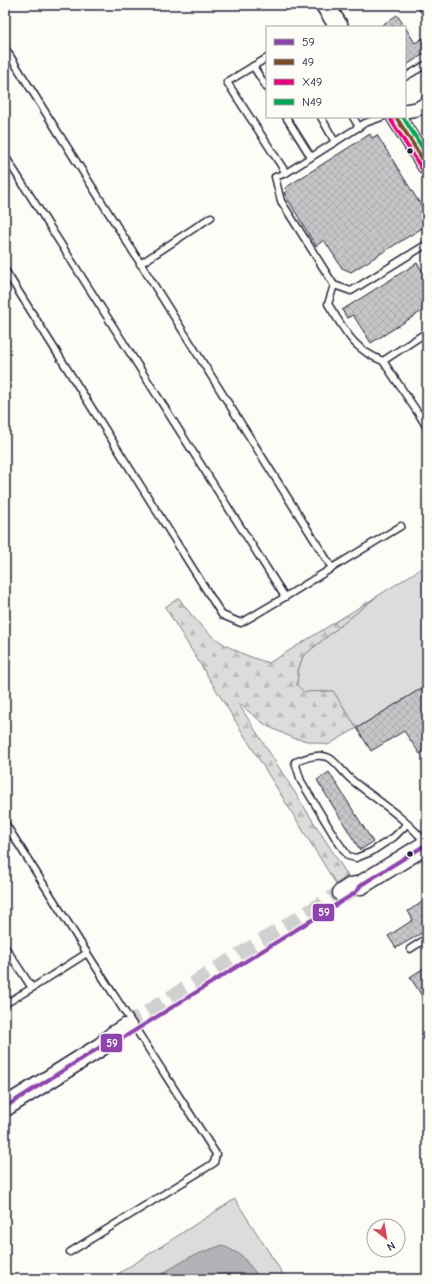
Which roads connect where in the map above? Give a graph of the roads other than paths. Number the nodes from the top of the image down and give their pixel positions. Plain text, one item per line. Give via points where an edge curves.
1 (325, 5) edge
2 (421, 5) edge
3 (427, 14) edge
4 (338, 26) edge
5 (5, 48) edge
6 (266, 59) edge
7 (427, 64) edge
8 (253, 66) junction
9 (406, 76) edge
10 (266, 86) edge
11 (427, 102) edge
12 (406, 111) edge
13 (287, 118) edge
14 (322, 118) edge
15 (354, 118) edge
16 (380, 118) edge
17 (397, 118) edge
18 (359, 127) junction
19 (336, 142) junction
20 (5, 156) edge
21 (311, 157) junction
22 (427, 166) edge
23 (286, 173) junction
24 (211, 217) dead end
25 (427, 244) edge
26 (140, 264) junction
27 (5, 270) edge
28 (334, 285) junction
29 (427, 332) edge
30 (383, 361) junction
31 (427, 411) edge
32 (420, 416) junction
33 (427, 428) edge
34 (400, 526) dead end
35 (332, 568) junction
36 (285, 597) junction
37 (5, 823) edge
38 (407, 824) junction
39 (427, 844) edge
40 (344, 896) tunnel mouth
41 (427, 938) edge
42 (5, 947) edge
43 (410, 949) dead end
44 (87, 953) junction
45 (32, 988) junction
46 (5, 1004) edge
47 (127, 1031) tunnel mouth
48 (5, 1107) edge
49 (70, 1252) dead end

1 - 4 street
2 - 3 lane
5 - 26 lane
6 - 8 lane
7 - 9 lane
8 - 10 lane
8 - 23 lane via 227,82
11 - 12 street via 417,109
13 - 21 lane
14 - 19 lane
15 - 18 lane
16 - 18 lane
17 - 22 street
18 - 19 lane
19 - 21 lane
20 - 36 lane
21 - 23 lane
23 - 28 lane via 275,177 281,201
24 - 26 lane
25 - 28 lane via 351,291
26 - 35 lane
27 - 36 lane via 222,615 241,623
28 - 30 lane via 328,304 353,343
29 - 30 lane
30 - 32 lane
31 - 32 lane
32 - 33 lane
34 - 35 lane
35 - 36 lane
37 - 44 lane
38 - 38 lane via 352,780 330,758 311,756 295,762 301,781 348,856 356,858 371,852 394,837
38 - 39 lane
39 - 40 street via 361,885 351,887
41 - 43 lane
42 - 45 lane
44 - 45 lane
44 - 49 lane via 216,1154 216,1159 214,1163
45 - 46 lane
47 - 48 street via 114,1035 102,1046

